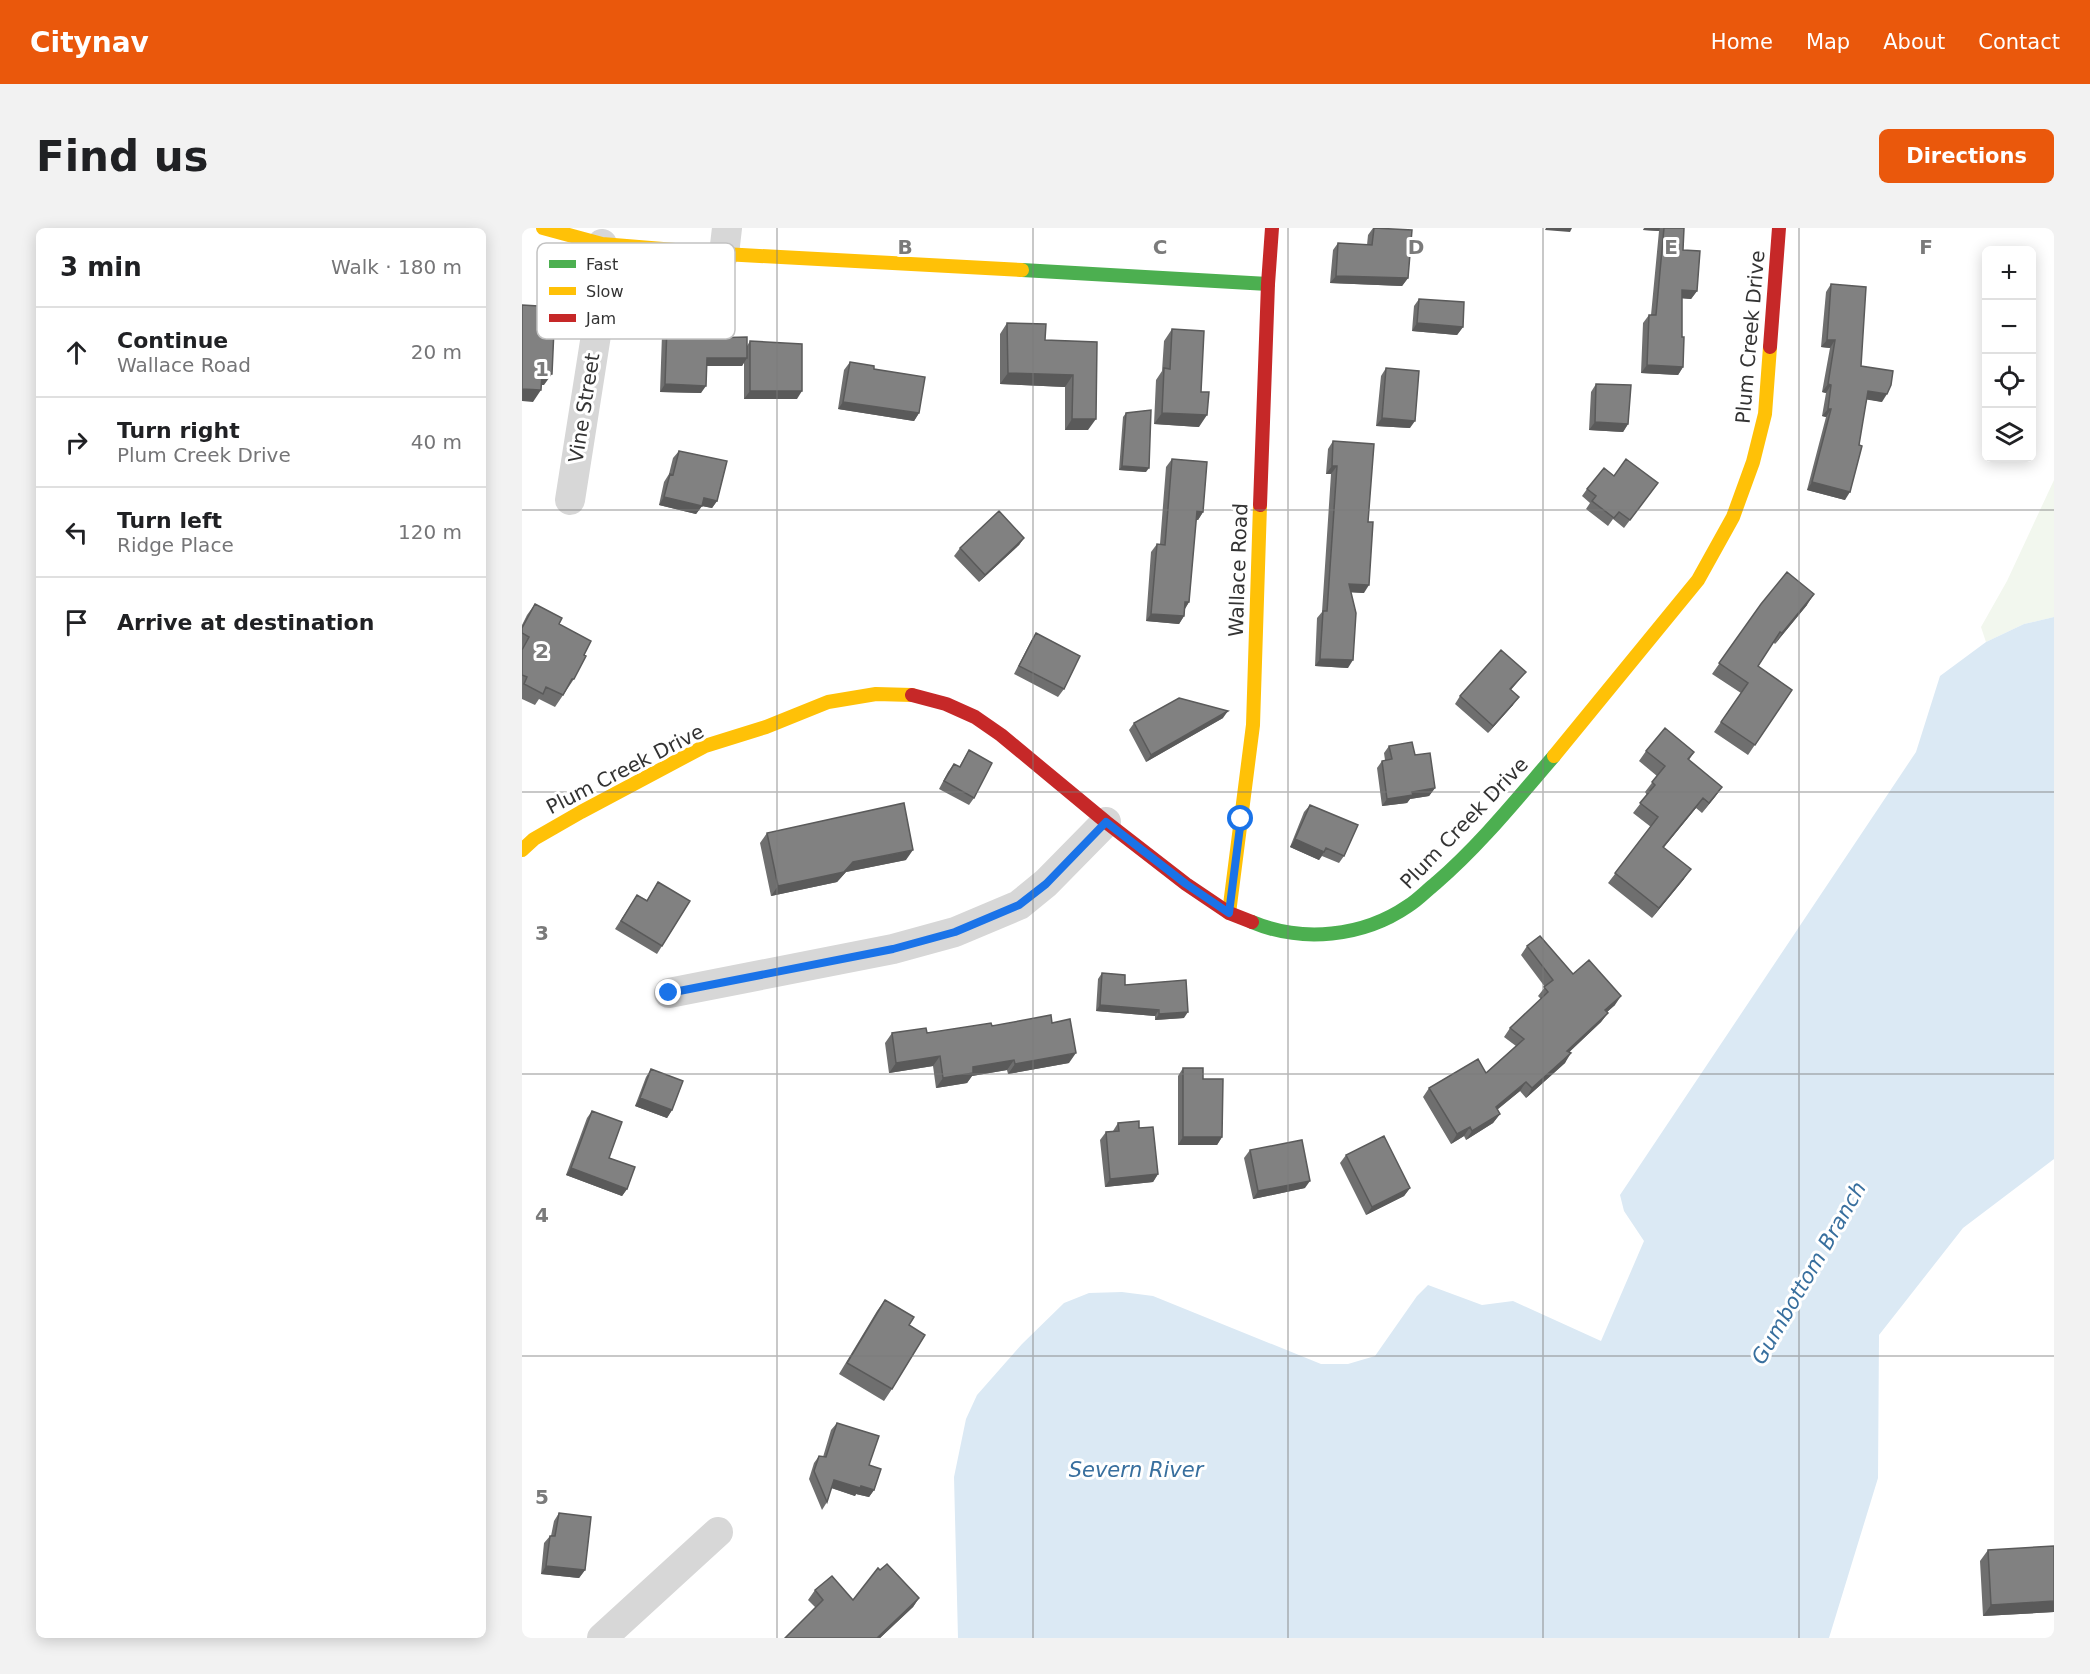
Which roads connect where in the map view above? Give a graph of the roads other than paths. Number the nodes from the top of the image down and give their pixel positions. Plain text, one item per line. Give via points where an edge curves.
1 (543, 228) edge
2 (1272, 228) edge
3 (1779, 228) edge
4 (726, 241) edge
5 (602, 243) joint
6 (1268, 284) junction
7 (595, 339) edge
8 (570, 500) dead end
9 (1106, 822) junction
10 (522, 850) edge
11 (1229, 913) junction
12 (669, 993) dead end
13 (718, 1532) dead end
14 (602, 1638) edge

1 - 5 street
2 - 6 street, Wallace Road
3 - 11 street, Plum Creek Drive via 1765,414 1753,462 1733,517 1698,580 1662,626 1490,830 1409,906 1387,918 1330,935 1287,933
4 - 5 street
4 - 6 street
6 - 11 street, Wallace Road via 1253,725
7 - 8 street, Vine Street
9 - 10 street, Plum Creek Drive via 975,717 911,695 876,694 828,702 705,746 581,812
9 - 11 street, Plum Creek Drive
9 - 12 street via 1046,884 1019,905 955,932 893,949
13 - 14 street

